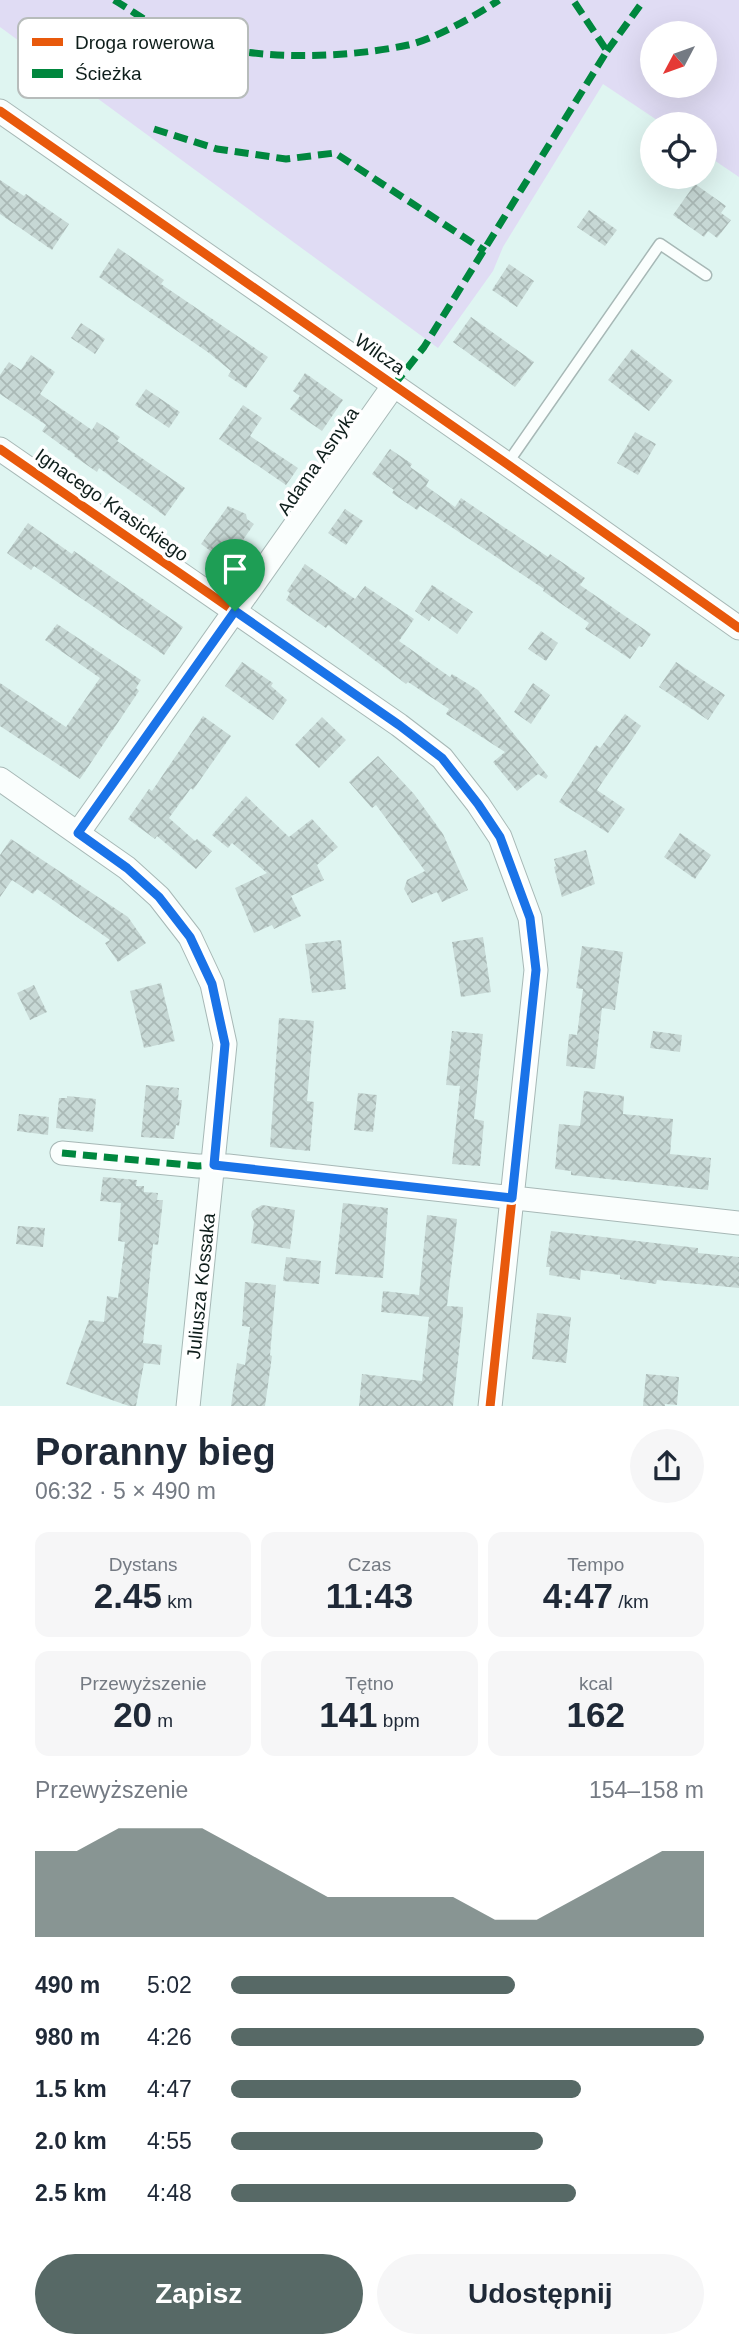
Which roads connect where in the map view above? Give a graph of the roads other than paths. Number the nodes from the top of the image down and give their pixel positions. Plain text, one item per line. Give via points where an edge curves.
1 (0, 111) edge
2 (705, 275) dead end
3 (394, 384) junction
4 (0, 449) edge
5 (507, 464) junction
6 (235, 611) junction
7 (739, 628) edge
8 (0, 779) edge
9 (78, 833) junction
10 (62, 1153) dead end
11 (214, 1165) junction
12 (512, 1198) junction
13 (739, 1223) edge
14 (188, 1406) edge
15 (489, 1406) edge

1 - 3 street, Wilcza
2 - 5 lane via 660,244
3 - 5 street, Wilcza
3 - 6 street, Adama Asnyka
4 - 6 street, Ignacego Krasickiego
5 - 7 street, Wilcza
6 - 9 street, Adama Asnyka
6 - 12 street, Ignacego Krasickiego via 442,758 500,837 530,918 536,970
8 - 9 street, Juliusza Kossaka
9 - 11 street, Juliusza Kossaka via 159,897 190,937 212,984 225,1044
10 - 11 street
11 - 12 street
11 - 14 street, Juliusza Kossaka
12 - 13 street
12 - 15 street, Ignacego Krasickiego

